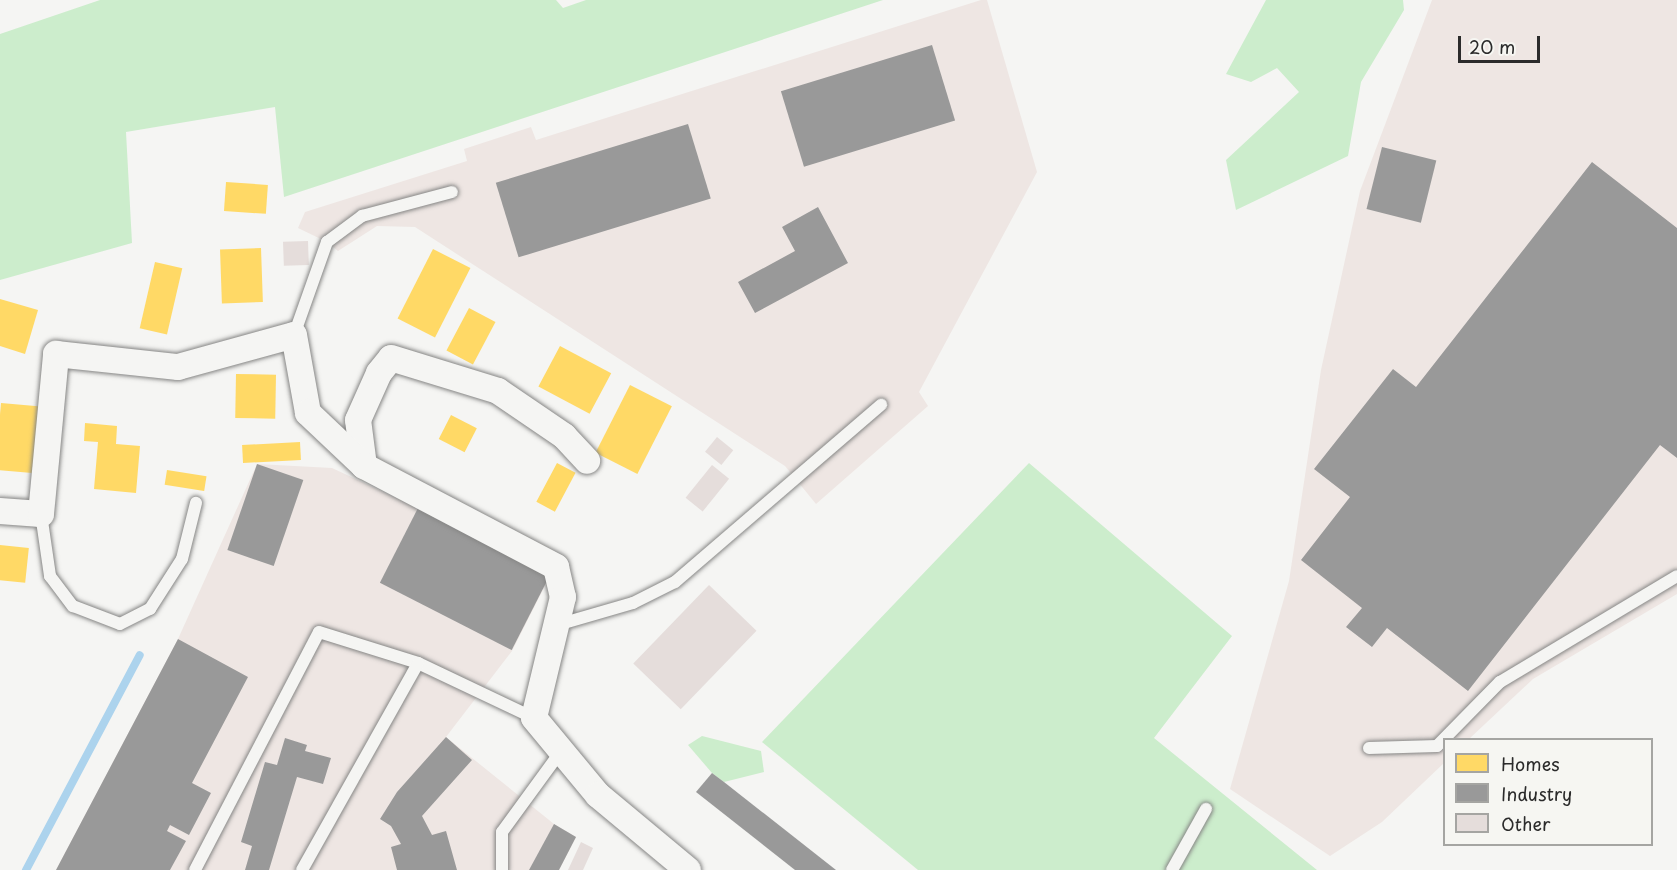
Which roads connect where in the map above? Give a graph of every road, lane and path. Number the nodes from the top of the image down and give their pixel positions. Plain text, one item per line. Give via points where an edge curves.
1 (452, 192) dead end
2 (294, 335) junction
3 (881, 405) dead end
4 (587, 461) dead end
5 (364, 466) junction
6 (196, 503) dead end
7 (0, 511) edge
8 (41, 514) junction
9 (1677, 576) edge
10 (556, 625) junction
11 (418, 663) junction
12 (534, 718) junction
13 (1445, 738) edge
14 (1443, 740) edge
15 (1369, 748) dead end
16 (561, 751) junction
17 (1206, 809) dead end
18 (195, 870) edge
19 (302, 870) edge
20 (502, 870) edge
21 (688, 870) edge
22 (1173, 870) edge

1 - 2 lane via 362,216 327,242
2 - 5 street via 308,413
2 - 8 street via 178,367 56,354
3 - 10 lane via 675,582 633,603
4 - 5 street via 564,436 498,392 391,358 379,373 358,420
5 - 10 street via 556,567 563,597
6 - 8 lane via 182,559 150,609 120,624 72,606 50,576
7 - 8 street
9 - 13 lane via 1500,682
10 - 12 street
11 - 12 lane
11 - 18 lane via 319,632
11 - 19 lane
12 - 16 street
14 - 15 lane via 1437,746
16 - 20 lane via 502,832
16 - 21 street via 598,795
17 - 22 lane

